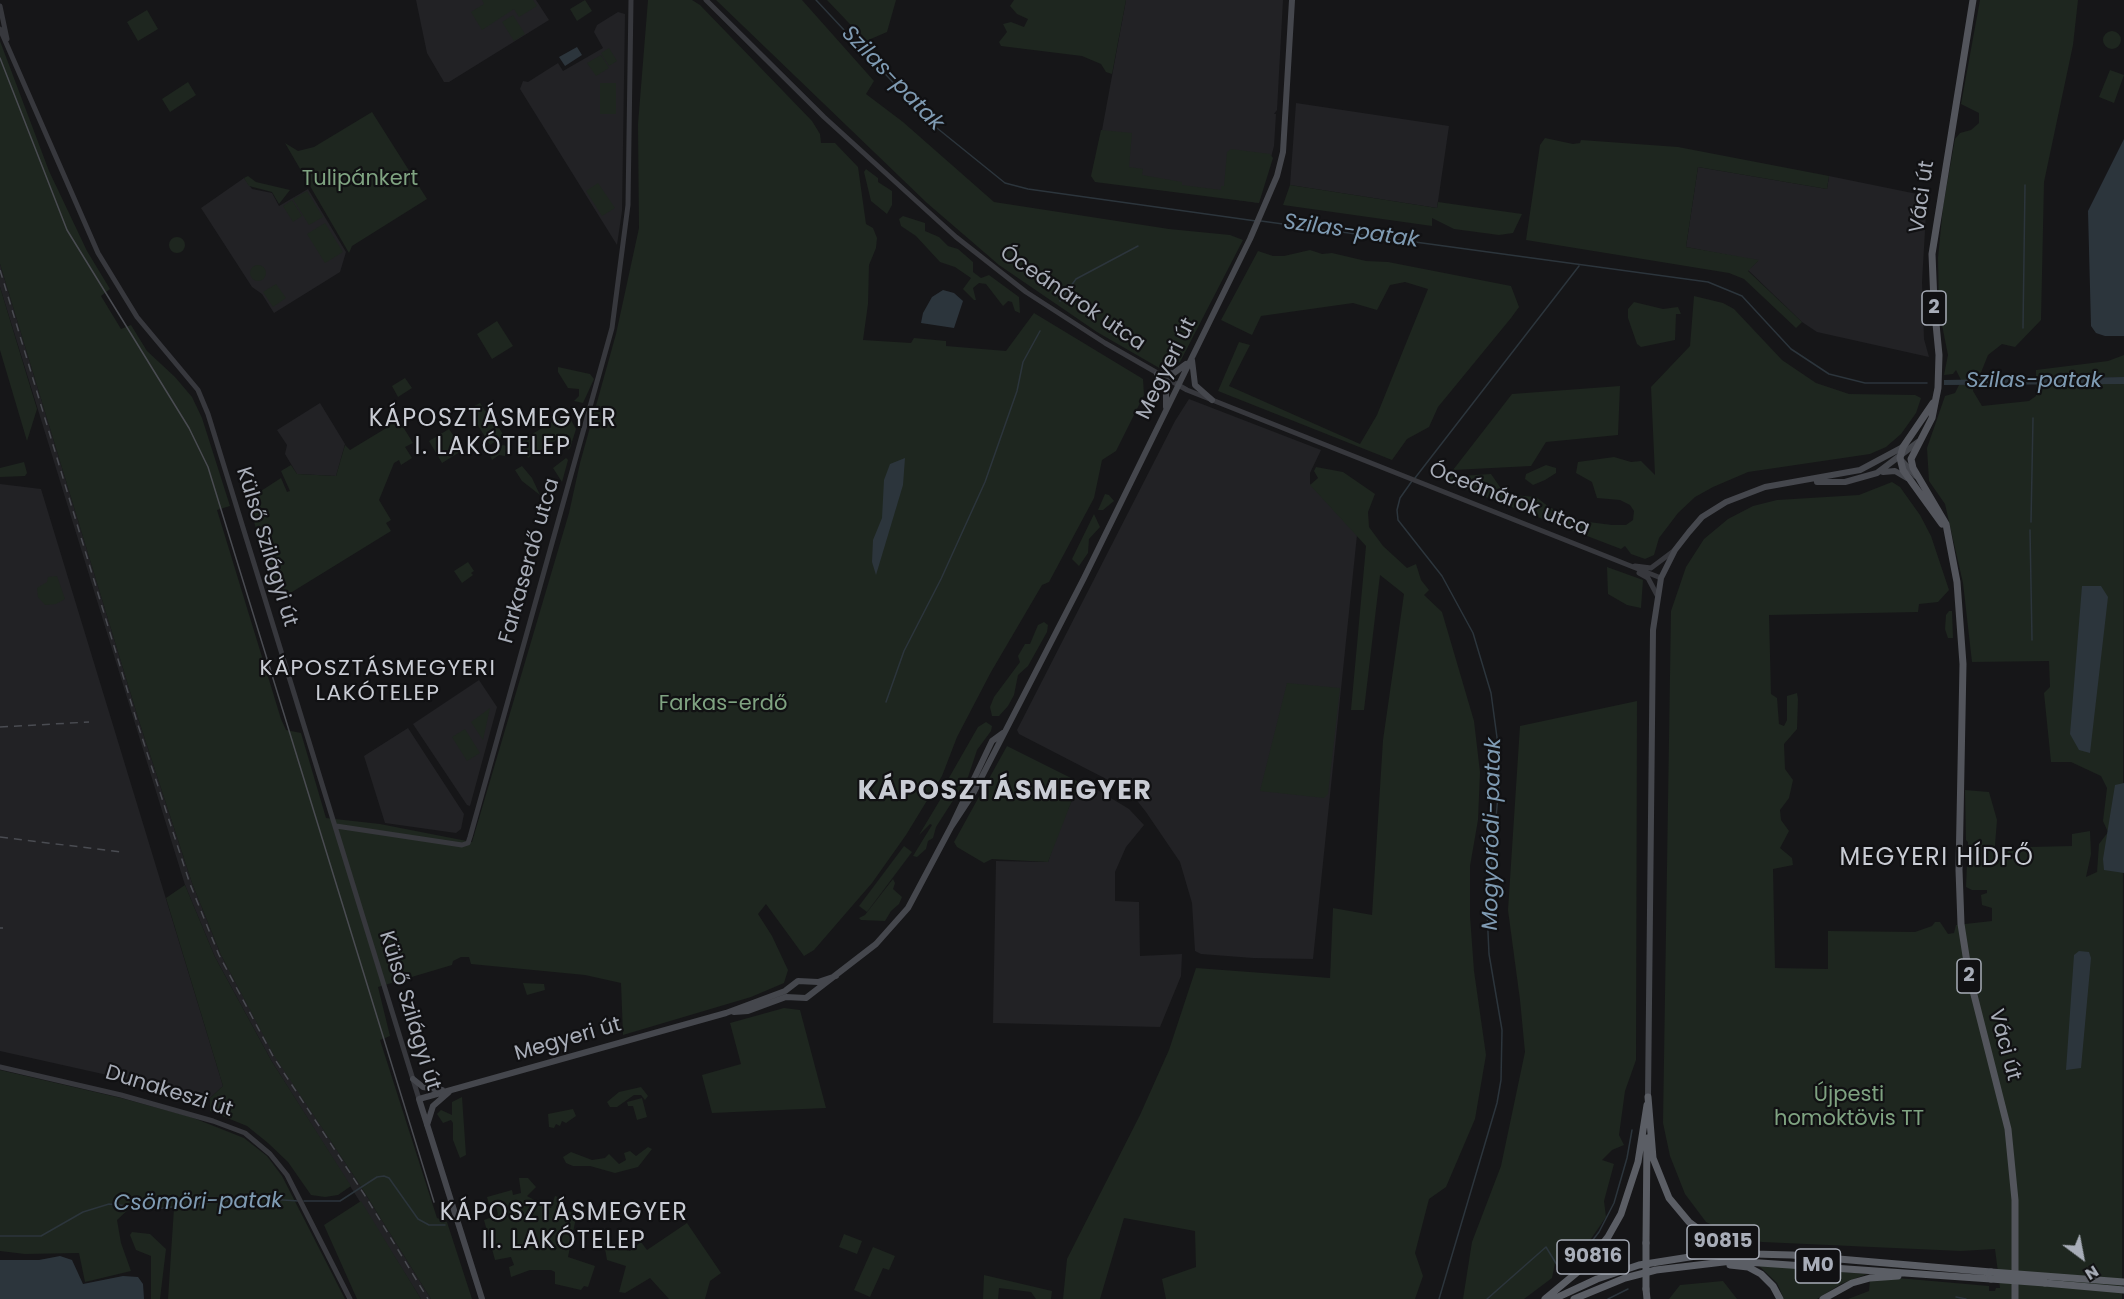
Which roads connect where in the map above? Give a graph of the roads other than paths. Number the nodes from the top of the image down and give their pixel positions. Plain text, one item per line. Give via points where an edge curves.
1 (631, 0) edge
2 (706, 0) edge
3 (1292, 0) edge
4 (1973, 0) edge
5 (0, 6) edge
6 (0, 29) edge
7 (8, 46) junction
8 (1191, 357) junction
9 (1157, 374) junction
10 (1178, 386) junction
11 (1212, 400) junction
12 (1935, 400) junction
13 (1164, 414) junction
14 (1919, 442) junction
15 (1903, 447) junction
16 (1888, 457) junction
17 (1900, 458) junction
18 (1877, 473) junction
19 (1811, 481) junction
20 (1921, 481) junction
21 (1913, 484) junction
22 (1951, 549) junction
23 (1675, 550) junction
24 (1628, 566) junction
25 (1661, 578) junction
26 (1657, 595) junction
27 (336, 826) junction
28 (836, 976) junction
29 (808, 983) junction
30 (792, 987) junction
31 (810, 994) junction
32 (795, 997) junction
33 (726, 1013) junction
34 (0, 1067) edge
35 (413, 1078) junction
36 (452, 1090) junction
37 (1648, 1097) junction
38 (419, 1099) junction
39 (427, 1125) junction
40 (1792, 1255) junction
41 (1719, 1262) junction
42 (1918, 1274) junction
43 (1991, 1275) junction
44 (2124, 1282) edge
45 (2124, 1290) edge
46 (350, 1299) edge
47 (482, 1299) edge
48 (1545, 1299) edge
49 (1554, 1299) edge
50 (1574, 1299) edge
51 (1647, 1299) edge
52 (1780, 1299) edge
53 (1823, 1299) edge
54 (2015, 1299) edge

1 - 27 street, Farkaserdő utca via 628,205 612,328 468,843
2 - 9 street, Óceánárok utca via 824,117 956,237 1059,315
3 - 8 main road, Megyeri út via 1281,165 1263,211
4 - 12 main road, Váci út / 2 via 1933,247 1939,375
5 - 7 street, Külső Szilágyi út
6 - 7 street, Külső Szilágyi út
7 - 27 street, Külső Szilágyi út via 98,253 137,317 202,397
8 - 9 main road via 1178,371
8 - 10 main road, Megyeri út
8 - 11 main road via 1193,382
9 - 10 street, Óceánárok utca
9 - 13 main road via 1166,391
10 - 11 street, Óceánárok utca
10 - 13 main road, Megyeri út
11 - 24 street, Óceánárok utca
12 - 14 main road, Váci út / 2 via 1932,418
12 - 15 main road, Váci út / 2
13 - 28 main road, Megyeri út via 1084,578 1003,733 992,741 913,898 870,950
14 - 17 main road
14 - 20 main road, Váci út / 2 via 1911,459
15 - 16 main road
15 - 17 main road, Váci út / 2
16 - 17 main road
16 - 19 main road via 1860,470
17 - 18 main road
17 - 20 main road
17 - 21 main road, Váci út / 2
18 - 19 main road via 1845,482
18 - 21 main road via 1895,471
19 - 23 main road via 1765,487 1726,502 1702,517
20 - 22 main road, Váci út / 2 via 1944,519
21 - 22 main road, Váci út / 2 via 1936,514
22 - 54 main road, Váci út / 2 via 1963,656 1961,924 1969,975 2008,1129 2015,1200
23 - 24 street via 1651,568
23 - 25 main road
24 - 25 street, Óceánárok utca
24 - 26 street via 1648,578
25 - 26 main road
26 - 37 main road via 1653,630
27 - 35 street, Külső Szilágyi út
28 - 29 main road, Megyeri út
28 - 31 main road, Megyeri út
29 - 30 main road, Megyeri út via 800,980
29 - 31 main road
30 - 32 main road
30 - 33 main road, Megyeri út
31 - 32 main road, Megyeri út via 801,1000
32 - 33 main road, Megyeri út via 748,1011
33 - 36 main road, Megyeri út
34 - 46 street, Dunakeszi út via 73,1082 231,1127 252,1139 270,1154 299,1197
35 - 36 main road via 428,1089
35 - 38 street, Külső Szilágyi út
36 - 38 main road, Megyeri út
36 - 39 main road via 433,1106
37 - 40 highway, 90815 via 1653,1158 1662,1185 1677,1210 1719,1241
37 - 48 highway, 90816 via 1638,1162 1621,1214 1586,1265
37 - 51 highway, bridge
38 - 39 main road, Külső Szilágyi út
39 - 47 main road, Külső Szilágyi út
40 - 43 highway, M0
40 - 49 highway, M0 via 1715,1253 1656,1261 1606,1275
41 - 42 highway, M0 via 1779,1262
41 - 50 highway, M0 via 1640,1274
41 - 52 highway via 1748,1267 1761,1274
42 - 43 highway, M0
42 - 53 highway via 1870,1278 1842,1287
43 - 44 highway, M0, bridge
43 - 45 highway, M0, bridge

